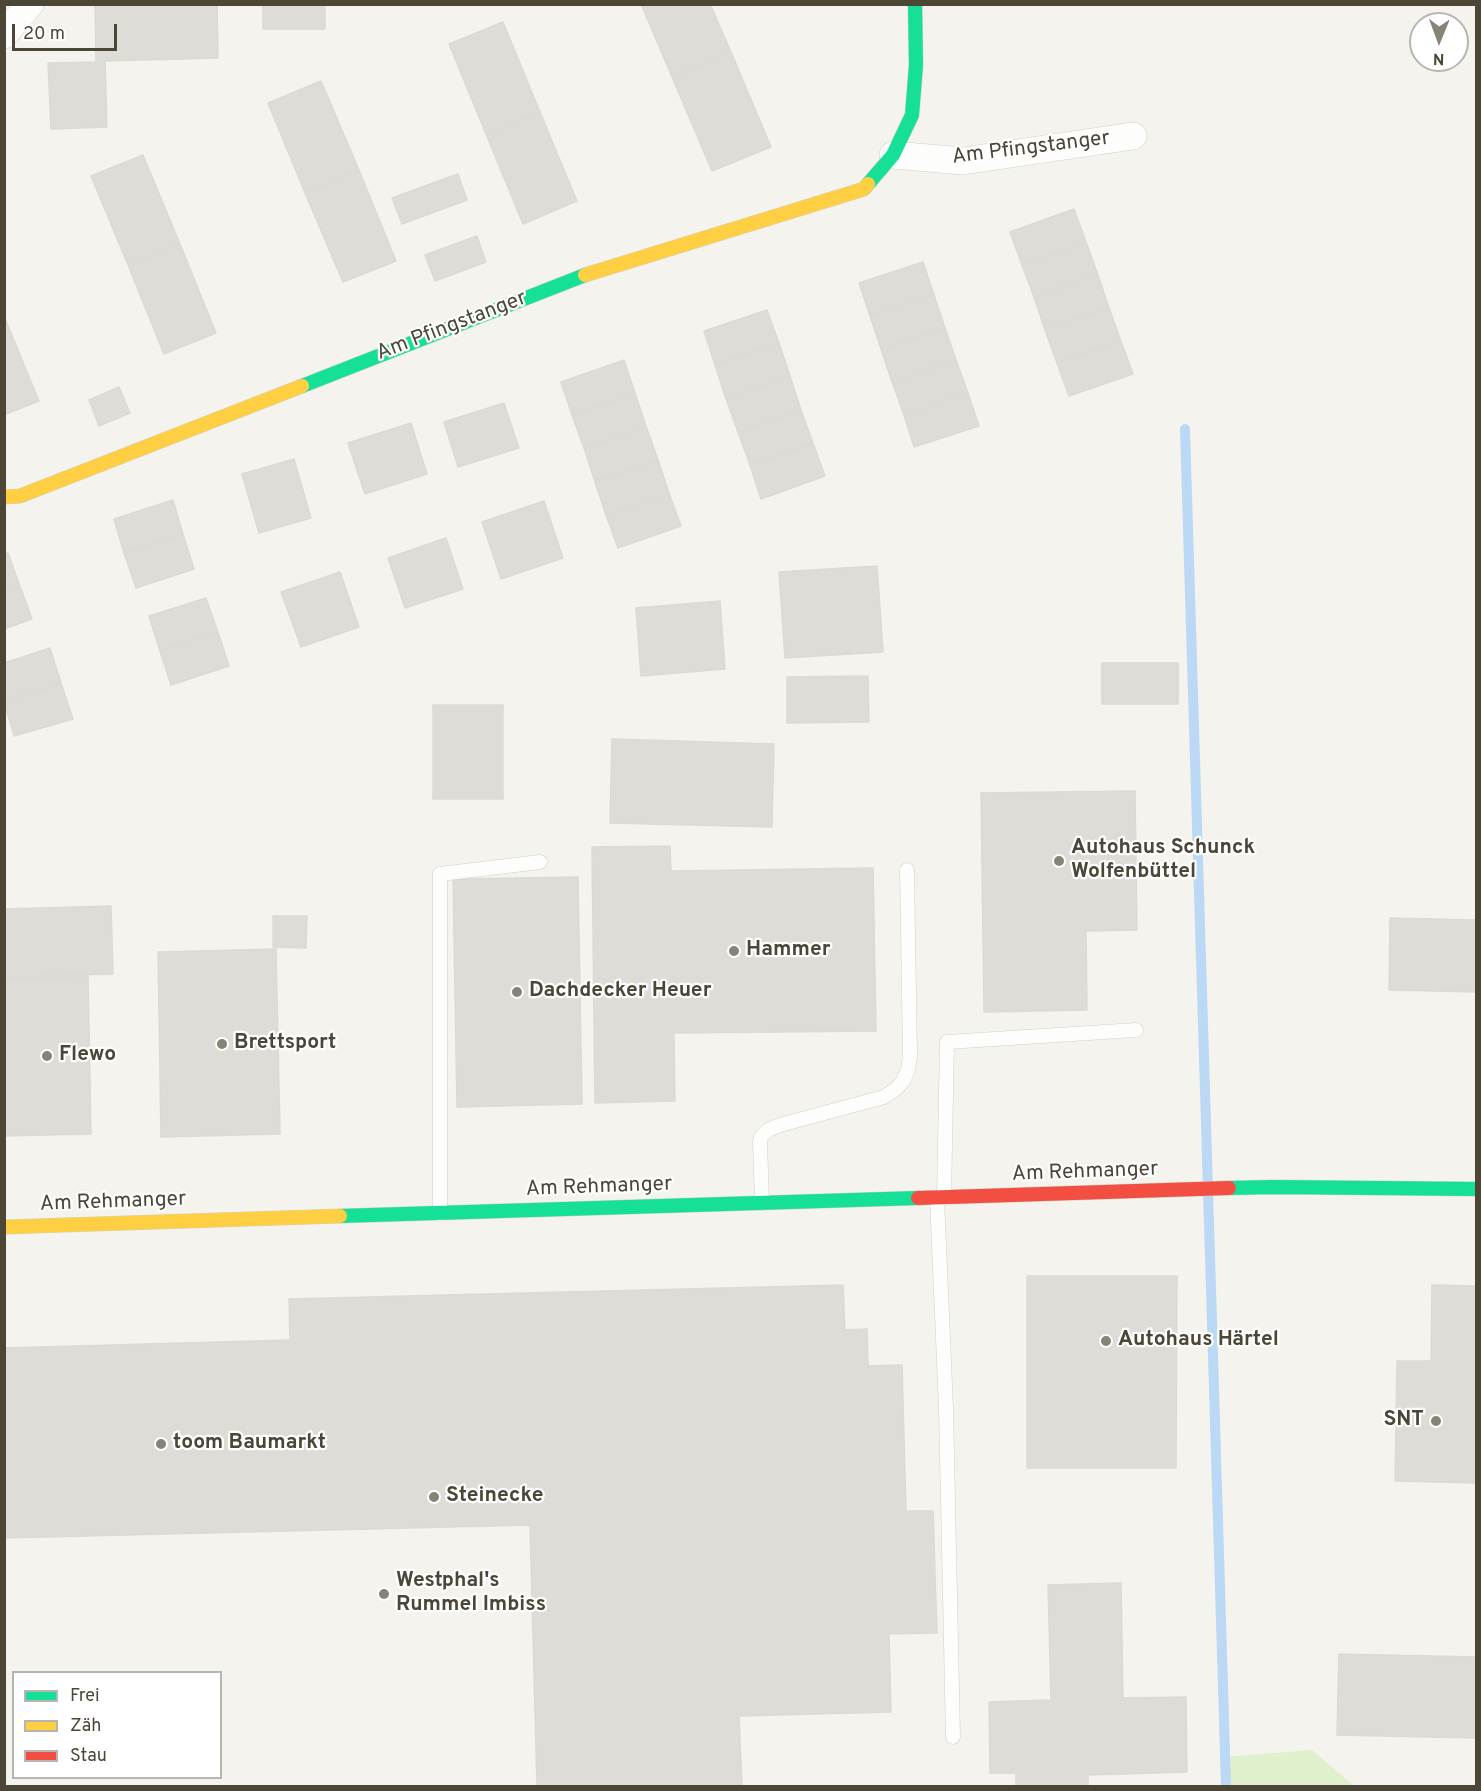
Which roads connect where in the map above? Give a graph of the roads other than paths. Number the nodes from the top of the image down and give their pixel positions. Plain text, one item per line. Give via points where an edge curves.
1 (30, 4) edge
2 (915, 4) edge
3 (4, 35) edge
4 (1132, 136) dead end
5 (893, 155) junction
6 (4, 497) edge
7 (540, 862) dead end
8 (907, 870) dead end
9 (1136, 1030) dead end
10 (1476, 1189) edge
11 (940, 1198) junction
12 (762, 1203) junction
13 (440, 1214) junction
14 (4, 1227) edge
15 (954, 1737) dead end

1 - 3 street
2 - 5 street, Am Pfingstanger via 912,115
4 - 5 street, Am Pfingstanger via 963,161
5 - 6 street, Am Pfingstanger via 864,189 576,278 20,496
7 - 13 lane via 440,874
8 - 12 lane via 908,1070 896,1089 884,1097 768,1130 760,1142
9 - 11 lane via 947,1042
10 - 11 street, Am Rehmanger via 1273,1187
11 - 12 street, Am Rehmanger
11 - 15 lane
12 - 13 street, Am Rehmanger
13 - 14 street, Am Rehmanger

